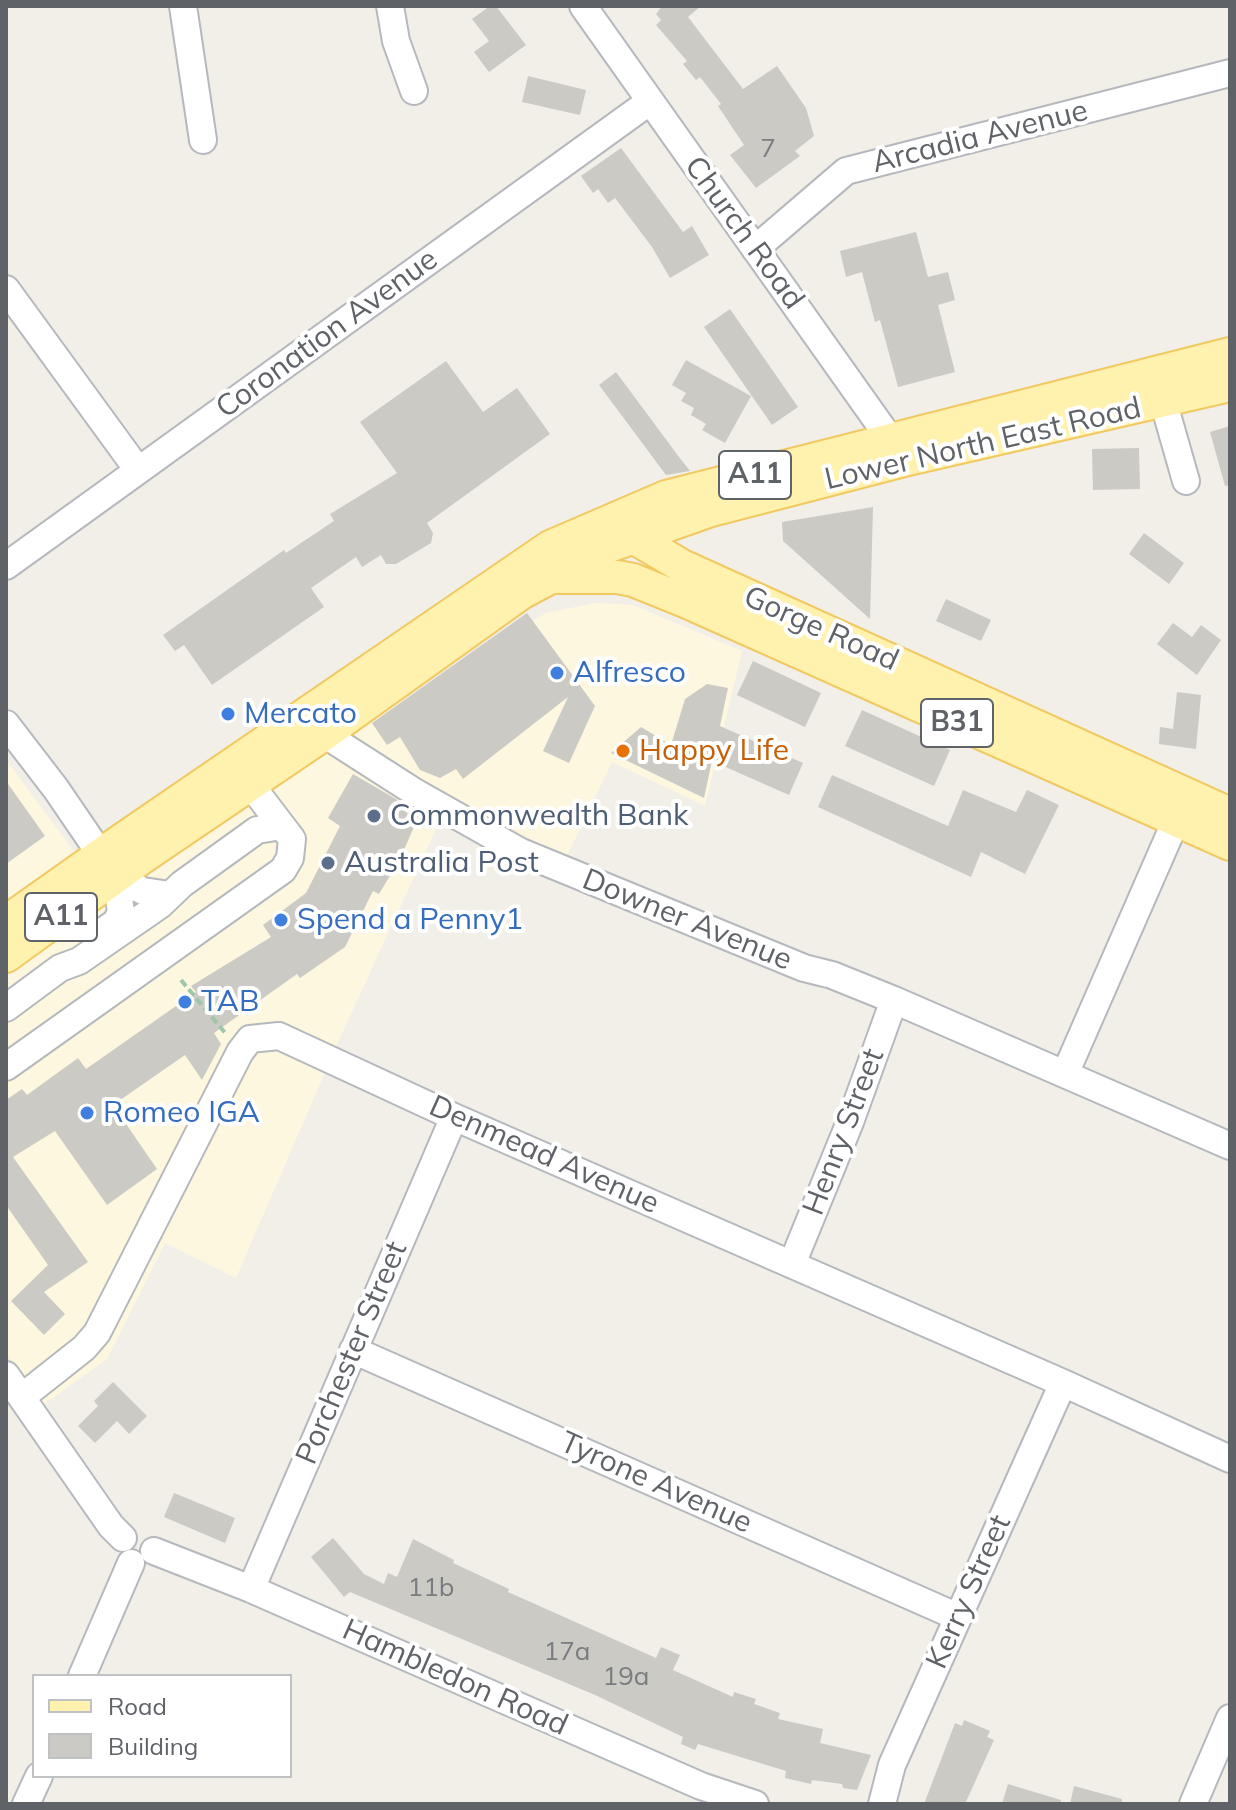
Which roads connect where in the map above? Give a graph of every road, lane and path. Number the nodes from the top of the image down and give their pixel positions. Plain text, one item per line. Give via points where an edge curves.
1 (183, 6) edge
2 (390, 6) edge
3 (583, 6) edge
4 (1230, 73) edge
5 (414, 91) dead end
6 (649, 102) junction
7 (203, 140) dead end
8 (755, 249) junction
9 (6, 289) edge
10 (1230, 354) edge
11 (1230, 385) edge
12 (1159, 386) junction
13 (898, 450) junction
14 (138, 470) junction
15 (1186, 481) dead end
16 (627, 526) junction
17 (6, 566) edge
18 (552, 577) junction
19 (685, 601) junction
20 (6, 724) edge
21 (324, 734) junction
22 (250, 784) junction
23 (1181, 808) junction
24 (1230, 814) edge
25 (287, 832) junction
26 (1230, 844) edge
27 (108, 866) junction
28 (170, 895) junction
29 (6, 922) edge
30 (6, 956) edge
31 (60, 968) junction
32 (181, 980) dead end
33 (894, 1000) junction
34 (6, 1008) edge
35 (240, 1052) junction
36 (6, 1067) edge
37 (1065, 1074) junction
38 (454, 1117) junction
39 (1230, 1146) edge
40 (792, 1264) junction
41 (353, 1350) junction
42 (6, 1375) edge
43 (1063, 1383) junction
44 (22, 1397) junction
45 (1230, 1459) edge
46 (136, 1551) junction
47 (251, 1589) junction
48 (958, 1617) junction
49 (83, 1674) edge
50 (1230, 1718) edge
51 (38, 1778) edge
52 (26, 1804) edge
53 (755, 1804) edge
54 (882, 1804) edge
55 (1193, 1804) edge

1 - 7 street
2 - 5 street
3 - 6 street, Church Road
4 - 8 street, Arcadia Avenue via 846,171
6 - 8 street, Church Road
6 - 14 street, Coronation Avenue
8 - 13 street, Church Road
9 - 14 street
10 - 12 main road, Lower North East Road / A11
11 - 12 main road, Lower North East Road / A11
12 - 13 main road, Lower North East Road / A11
12 - 15 street
13 - 16 main road, Lower North East Road / A11 via 666,497
14 - 17 street, Coronation Avenue
16 - 18 main road, Lower North East Road / A11 via 609,546
16 - 19 main road, Gorge Road / B31 via 642,558
16 - 23 main road, Gorge Road / B31 via 682,566
16 - 27 main road, Lower North East Road / A11 via 550,547 504,577
18 - 19 main road, Gorge Road / B31 via 617,577
18 - 21 main road, Lower North East Road / A11 via 521,593
19 - 23 main road, Gorge Road / B31
20 - 27 street
21 - 22 main road, Lower North East Road / A11
21 - 33 street, Downer Avenue via 521,852
22 - 25 street
22 - 27 main road, Lower North East Road / A11
23 - 24 main road, Gorge Road / B31
23 - 26 main road, Gorge Road / B31
23 - 37 street
25 - 28 street via 257,830
25 - 36 street via 290,858 283,870
27 - 28 street via 143,891
27 - 29 main road, Lower North East Road / A11
27 - 30 main road, Lower North East Road / A11
27 - 31 street via 121,912
28 - 31 street via 79,961
31 - 34 street
32 - 35 path
33 - 37 street, Downer Avenue
33 - 40 street, Henry Street
35 - 38 street, Denmead Avenue via 250,1039 279,1036
35 - 44 street via 97,1333
37 - 39 street, Downer Avenue
38 - 40 street, Denmead Avenue
38 - 41 street, Porchester Street
40 - 43 street, Denmead Avenue
41 - 47 street, Porchester Street
41 - 48 street, Tyrone Avenue
42 - 44 street, Hambledon Road
43 - 45 street, Denmead Avenue
43 - 48 street, Kerry Street
44 - 46 street, Hambledon Road via 111,1526
46 - 47 street, Hambledon Road
46 - 49 street
47 - 53 street, Hambledon Road via 653,1766
48 - 54 street, Kerry Street via 892,1765
50 - 55 street
51 - 52 street

